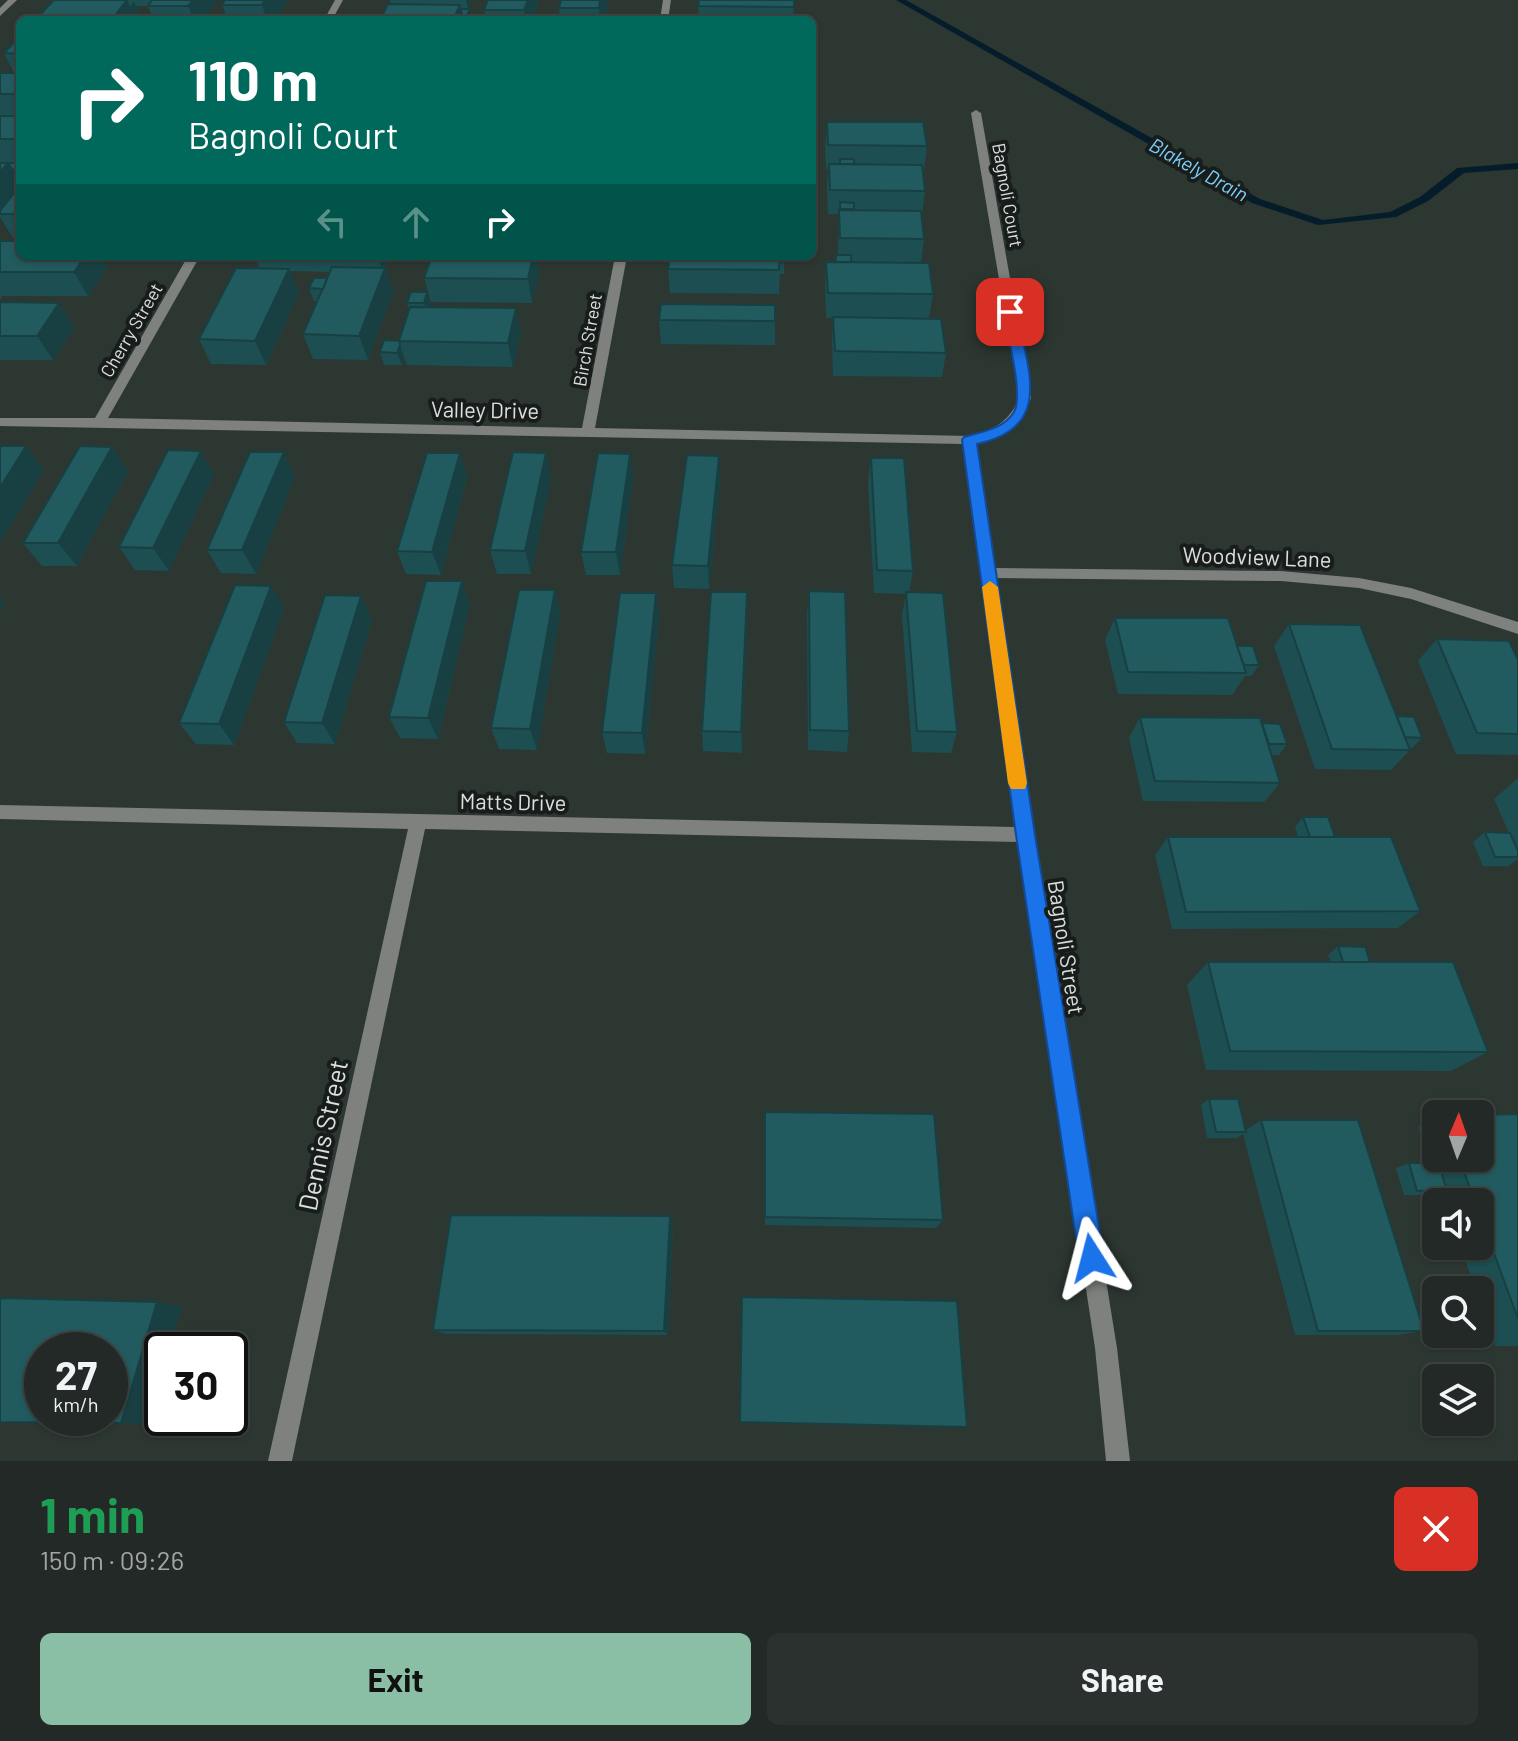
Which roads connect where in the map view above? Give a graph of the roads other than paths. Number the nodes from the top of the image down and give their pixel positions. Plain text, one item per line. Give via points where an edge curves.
1 (13, 0) edge
2 (0, 13) edge
3 (976, 113) dead end
4 (192, 260) edge
5 (620, 260) edge
6 (0, 422) edge
7 (99, 422) junction
8 (588, 431) junction
9 (969, 440) junction
10 (988, 573) junction
11 (1518, 628) edge
12 (0, 812) edge
13 (418, 821) junction
14 (1025, 835) junction
15 (280, 1461) edge
16 (1118, 1461) edge

1 - 2 street
3 - 9 street, Bagnoli Court via 1025,398 1021,413 1008,427
4 - 7 street, Cherry Street
5 - 8 street, Birch Street
6 - 7 street, Valley Drive
7 - 8 street, Valley Drive
8 - 9 street, Valley Drive
9 - 10 street, Bagnoli Street
10 - 11 street, Woodview Lane via 1281,576 1359,583
10 - 14 street, Bagnoli Street
12 - 13 street, Matts Drive
13 - 14 street, Matts Drive
13 - 15 street, Dennis Street
14 - 16 street, Bagnoli Street via 1106,1348

